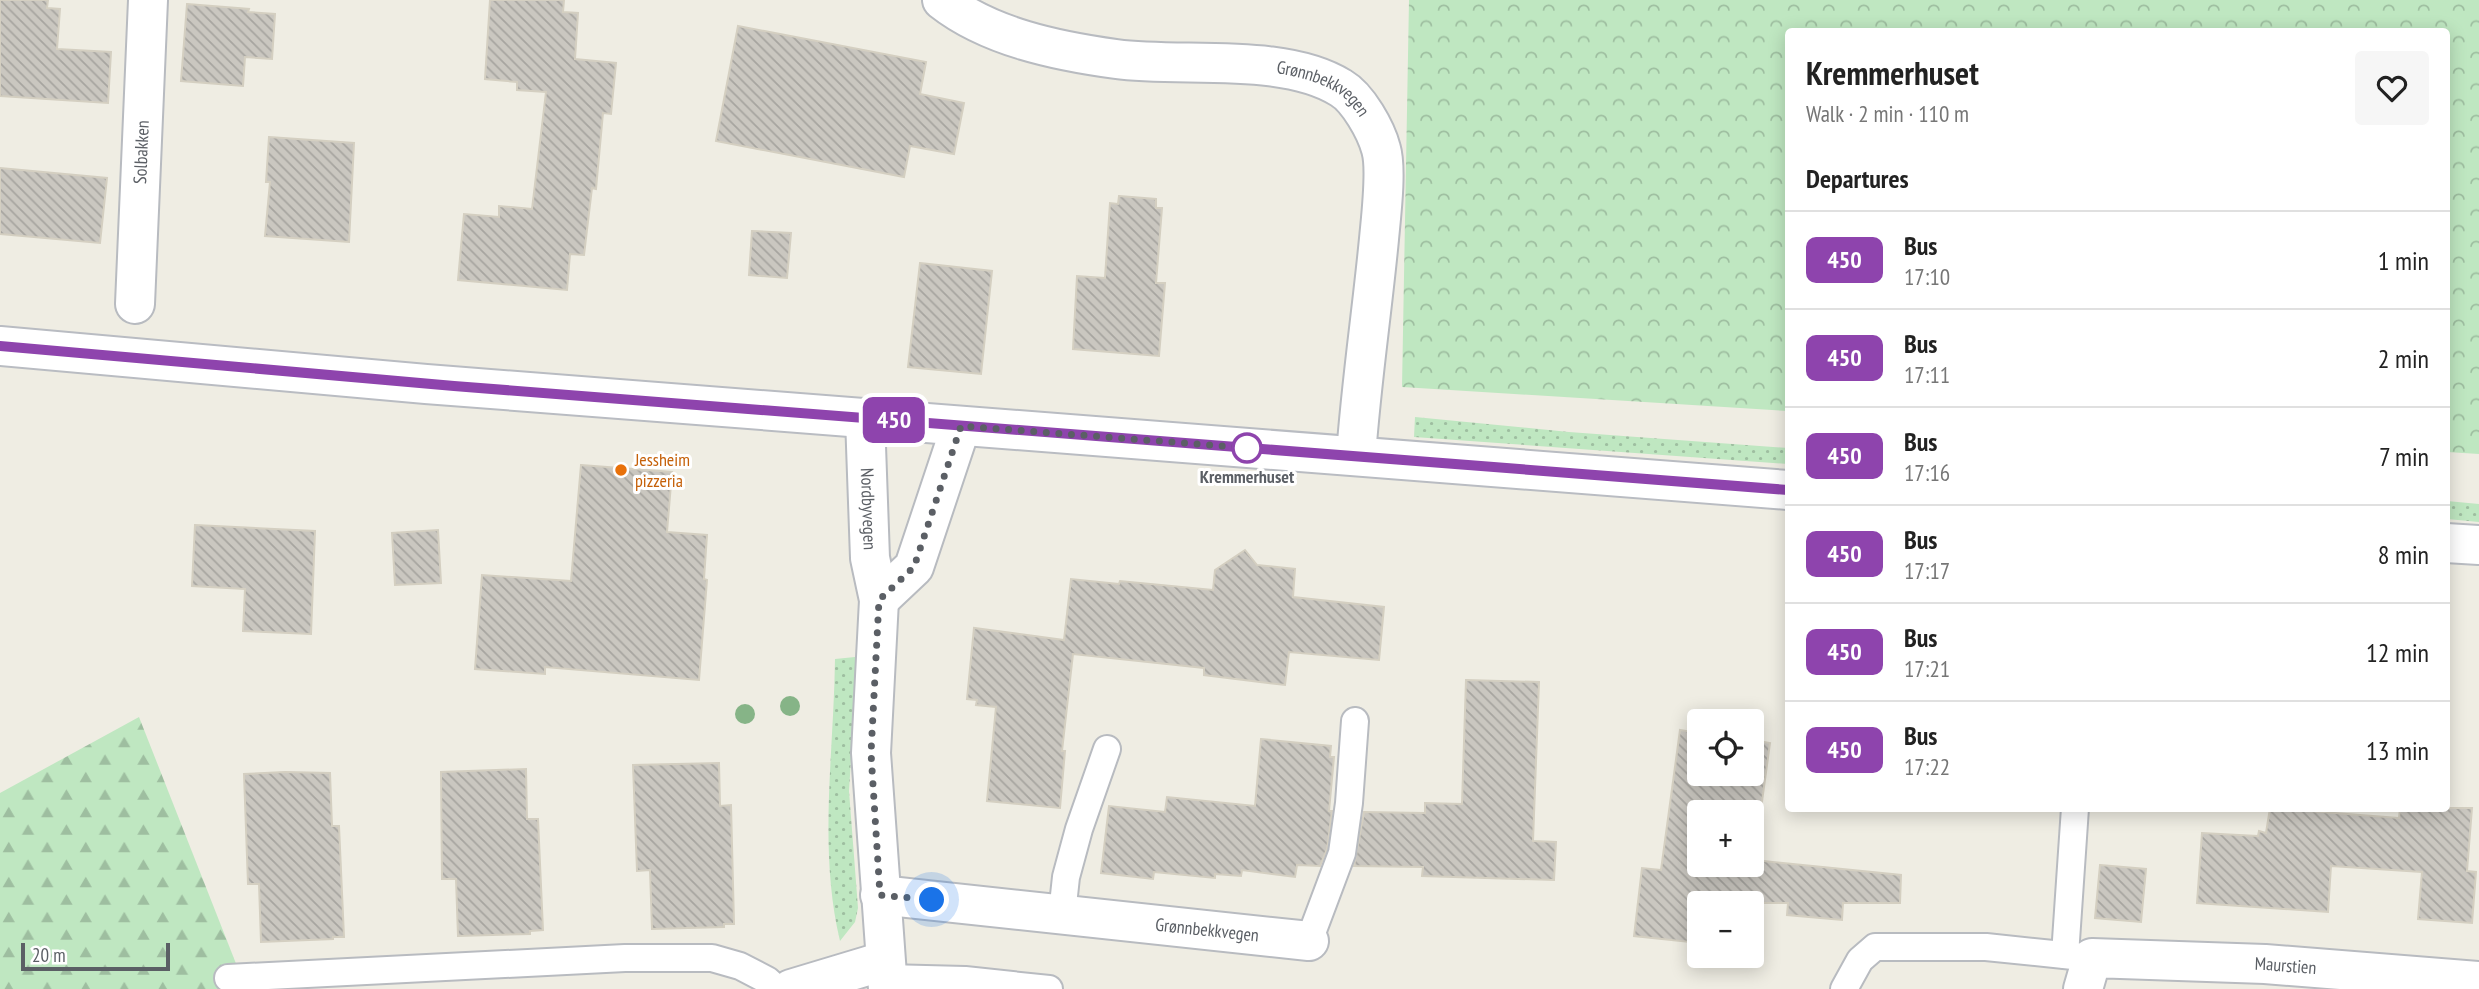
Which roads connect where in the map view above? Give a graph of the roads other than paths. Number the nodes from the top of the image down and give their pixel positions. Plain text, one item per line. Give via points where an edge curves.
1 (148, 0) edge
2 (942, 0) edge
3 (135, 304) dead end
4 (0, 346) edge
5 (866, 418) junction
6 (961, 426) junction
7 (1356, 456) junction
8 (1785, 491) edge
9 (2450, 543) edge
10 (2479, 545) edge
11 (879, 600) junction
12 (1355, 721) dead end
13 (1107, 748) dead end
14 (2075, 812) edge
15 (880, 895) junction
16 (1062, 914) junction
17 (1309, 940) joint
18 (2080, 967) edge
19 (886, 976) edge
20 (246, 981) edge
21 (2479, 981) edge
22 (777, 989) edge
23 (791, 989) edge
24 (1049, 989) edge
25 (1844, 989) edge

1 - 3 street, Solbakken
2 - 7 street, Grønnbekkvegen via 960,15 1061,50 1118,60 1267,67 1316,76 1343,89 1368,118 1382,151 1382,203
4 - 5 street
5 - 6 street
5 - 11 street, Nordbyvegen via 870,558
6 - 7 street
6 - 11 street via 914,567
7 - 8 street
9 - 10 street
11 - 15 street, Nordbyvegen via 871,753
12 - 17 lane, Grønnbekkvegen via 1342,853
13 - 16 lane via 1079,829
14 - 18 lane
15 - 16 street, Grønnbekkvegen
15 - 19 street, Nordbyvegen
16 - 17 street, Grønnbekkvegen
18 - 21 street, Maurstien via 2265,964
18 - 25 lane, Maurstien via 1986,947 1875,947 1860,960
19 - 23 street
19 - 24 lane
20 - 22 lane via 625,958 712,958 740,966

